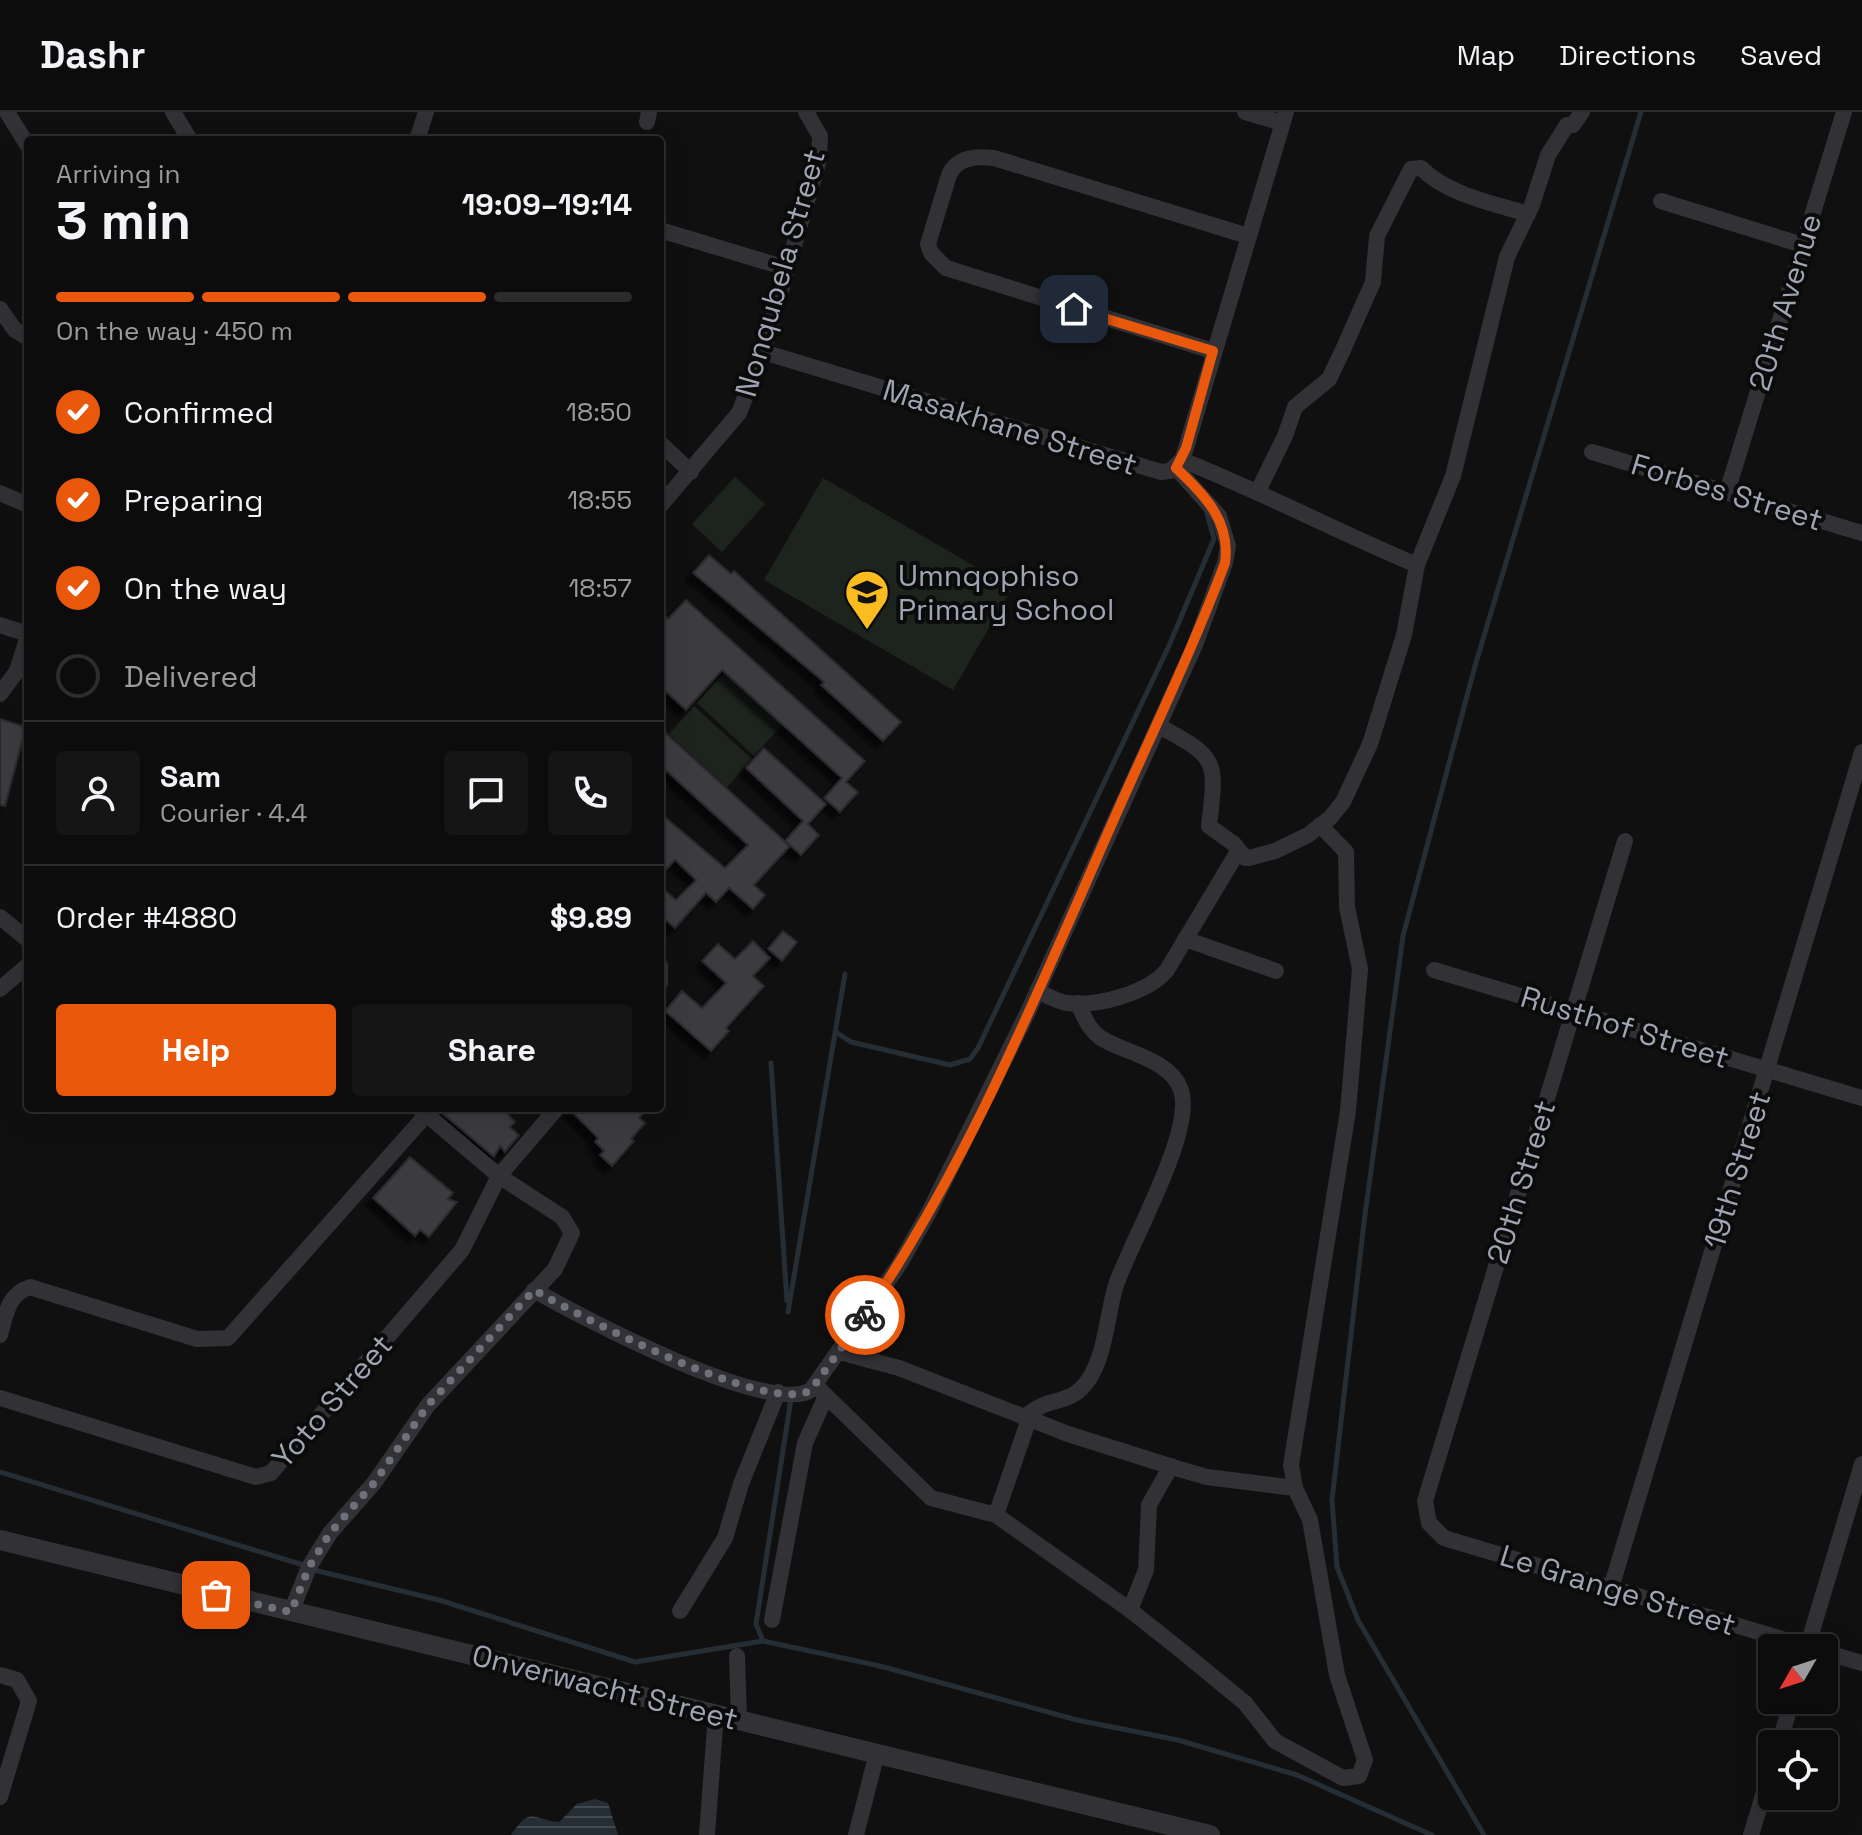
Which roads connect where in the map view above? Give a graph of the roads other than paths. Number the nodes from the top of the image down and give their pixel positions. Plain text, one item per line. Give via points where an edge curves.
1 (7, 112) edge
2 (173, 112) edge
3 (426, 112) edge
4 (806, 112) edge
5 (1245, 112) edge
6 (1582, 112) edge
7 (1844, 112) edge
8 (1284, 118) edge
9 (188, 136) edge
10 (418, 136) edge
11 (24, 140) edge
12 (1661, 201) dead end
13 (1528, 214) junction
14 (664, 231) edge
15 (1248, 236) junction
16 (1803, 245) junction
17 (786, 268) junction
18 (0, 309) edge
19 (24, 336) edge
20 (1213, 351) junction
21 (763, 352) junction
22 (664, 447) edge
23 (1592, 452) dead end
24 (1179, 464) junction
25 (691, 472) junction
26 (1258, 491) junction
27 (1727, 492) junction
28 (0, 493) edge
29 (664, 502) edge
30 (24, 503) edge
31 (1862, 533) edge
32 (1417, 565) junction
33 (0, 625) edge
34 (24, 634) edge
35 (24, 648) edge
36 (0, 694) edge
37 (1159, 726) junction
38 (1862, 752) edge
39 (1320, 825) junction
40 (1625, 841) dead end
41 (1244, 857) junction
42 (0, 917) edge
43 (24, 937) edge
44 (1185, 939) junction
45 (24, 968) edge
46 (1434, 970) dead end
47 (1276, 971) dead end
48 (0, 989) edge
49 (1037, 991) junction
50 (1078, 1003) junction
51 (1573, 1011) junction
52 (1767, 1069) junction
53 (1862, 1098) edge
54 (422, 1112) edge
55 (554, 1112) edge
56 (499, 1176) junction
57 (534, 1290) junction
58 (0, 1335) edge
59 (839, 1352) junction
60 (820, 1390) junction
61 (778, 1392) junction
62 (0, 1398) edge
63 (1026, 1418) junction
64 (1862, 1464) edge
65 (1171, 1466) junction
66 (1295, 1488) junction
67 (996, 1515) junction
68 (1429, 1523) joint
69 (0, 1540) edge
70 (1611, 1588) junction
71 (1130, 1610) junction
72 (680, 1611) dead end
73 (291, 1612) junction
74 (772, 1620) dead end
75 (1763, 1634) edge
76 (1817, 1634) edge
77 (737, 1656) dead end
78 (1838, 1656) edge
79 (1862, 1663) edge
80 (0, 1675) edge
81 (716, 1713) junction
82 (739, 1719) junction
83 (877, 1753) junction
84 (0, 1797) edge
85 (1759, 1810) edge
86 (707, 1835) edge
87 (856, 1835) edge
88 (1210, 1835) edge
89 (1751, 1835) edge

1 - 11 street
2 - 9 street
3 - 10 street
4 - 17 street, Nonqubela Street via 817,126 821,148
5 - 8 street
6 - 13 street via 1548,155
7 - 16 street, 20th Avenue
8 - 15 street, Masakhane Street
12 - 16 street
13 - 26 street via 1469,196 1421,168 1411,169 1377,236 1373,282 1342,352 1329,379 1295,407
13 - 32 street via 1507,257 1453,476
14 - 17 street
15 - 20 street, Masakhane Street
15 - 20 street via 994,158 958,163 944,189 928,244 946,268
16 - 27 street, 20th Avenue
17 - 21 street, Nonqubela Street
18 - 19 street
20 - 24 street, Masakhane Street
21 - 24 street, Masakhane Street via 1161,472
21 - 25 street, Nonqubela Street via 739,413
22 - 25 street
23 - 27 street, Forbes Street
24 - 26 street
24 - 37 street via 1219,516 1228,546 1195,645
25 - 29 street, Nonqubela Street
26 - 32 street
27 - 31 street, Forbes Street
28 - 30 street
32 - 39 street via 1381,714 1343,802
33 - 34 street
35 - 36 street via 17,671
37 - 41 street via 1201,748 1215,772 1209,826
37 - 49 street
38 - 52 street, 19th Street
39 - 41 street via 1275,851
39 - 66 street via 1346,852 1347,907 1360,969 1348,1111 1291,1465
40 - 51 street, 20th Street
41 - 44 street via 1237,853
42 - 43 street
44 - 47 street
44 - 50 street via 1155,981
45 - 48 street
46 - 51 street, Rusthof Street
49 - 50 street
49 - 59 street via 929,1212
50 - 63 street via 1098,1036 1143,1057 1177,1081 1182,1116 1163,1177 1131,1244 1090,1377 1072,1398 1041,1403
51 - 52 street, Rusthof Street
51 - 68 street, 20th Street via 1425,1501
52 - 53 street, Rusthof Street
52 - 70 street, 19th Street
54 - 56 street
54 - 58 street via 228,1338 197,1339 30,1287 9,1302
55 - 56 street, Yoto Street
56 - 57 street via 562,1217 572,1230 555,1269
56 - 62 street, Yoto Street via 462,1250 271,1473 256,1477
57 - 61 street via 660,1355
57 - 73 street via 428,1405 374,1483 330,1533
59 - 60 street
59 - 63 street via 899,1368
60 - 61 street
60 - 67 street via 931,1498
60 - 74 street
61 - 72 street via 755,1443 725,1538
63 - 65 street
63 - 67 street
64 - 76 street
65 - 66 street via 1207,1477
65 - 71 street via 1149,1505 1146,1570
66 - 71 street via 1310,1520 1337,1675 1365,1760 1359,1776 1343,1778 1275,1741 1245,1703
67 - 71 street
68 - 70 street, Le Grange Street via 1444,1538
69 - 73 street, Onverwacht Street
70 - 75 street, Le Grange Street
73 - 81 street, Onverwacht Street
77 - 82 street
78 - 79 street, Le Grange Street
80 - 84 street via 17,1680 26,1690 28,1711
81 - 82 street, Onverwacht Street
81 - 86 street
82 - 83 street, Onverwacht Street
83 - 87 street
83 - 88 street, Onverwacht Street
85 - 89 street

